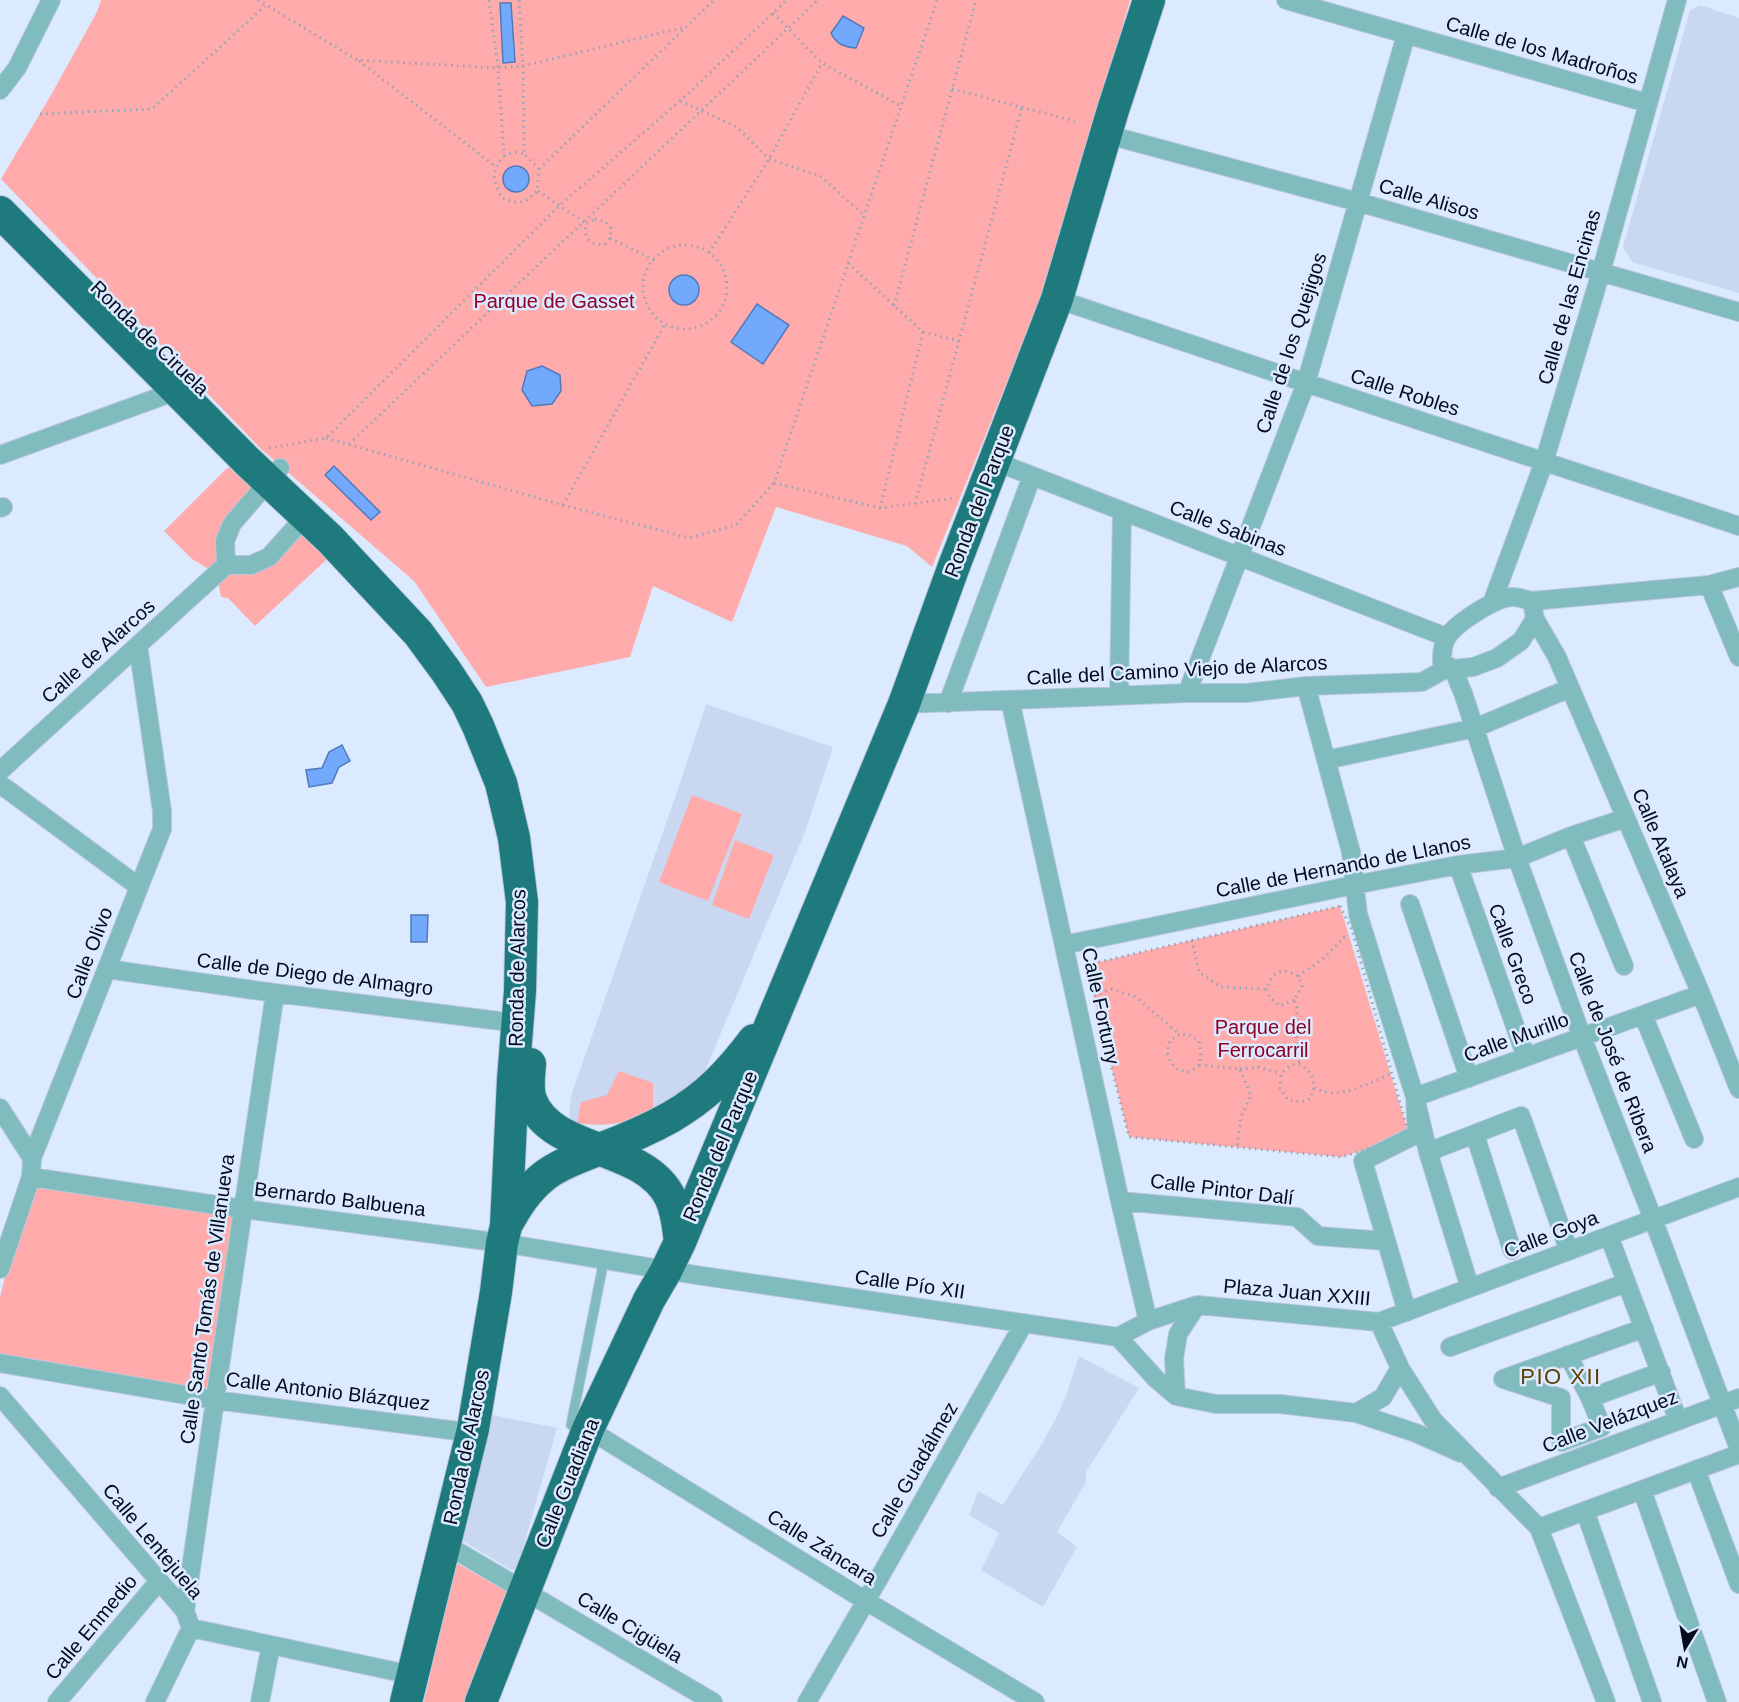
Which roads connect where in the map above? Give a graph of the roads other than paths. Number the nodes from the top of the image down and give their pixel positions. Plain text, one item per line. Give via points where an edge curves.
1 (51, 0) edge
2 (1149, 0) edge
3 (1286, 0) edge
4 (1677, 0) edge
5 (1406, 35) junction
6 (0, 90) edge
7 (1647, 103) junction
8 (1106, 134) junction
9 (0, 191) edge
10 (1358, 202) junction
11 (0, 212) edge
12 (1600, 272) junction
13 (1057, 299) junction
14 (1739, 312) edge
15 (1306, 383) junction
16 (179, 390) junction
17 (0, 455) edge
18 (994, 461) junction
19 (1544, 462) junction
20 (1032, 476) junction
21 (288, 486) junction
22 (1122, 511) junction
23 (1739, 526) edge
24 (1239, 557) junction
25 (226, 565) junction
26 (1739, 577) edge
27 (1709, 585) junction
28 (1492, 603) junction
29 (1533, 610) junction
30 (1446, 637) junction
31 (138, 645) junction
32 (1739, 657) edge
33 (1451, 668) junction
34 (1306, 686) junction
35 (1570, 688) junction
36 (1187, 693) junction
37 (1119, 696) junction
38 (1010, 700) junction
39 (948, 703) junction
40 (904, 704) junction
41 (1474, 728) junction
42 (1326, 760) junction
43 (0, 771) edge
44 (0, 784) edge
45 (1626, 818) junction
46 (1571, 836) junction
47 (1517, 858) junction
48 (1458, 865) junction
49 (1354, 885) junction
50 (139, 887) junction
51 (1410, 904) dead end
52 (1064, 945) junction
53 (1624, 966) dead end
54 (107, 969) junction
55 (275, 993) junction
56 (784, 994) junction
57 (1701, 994) junction
58 (1643, 1015) junction
59 (525, 1024) junction
60 (1582, 1037) junction
61 (1526, 1057) junction
62 (1734, 1065) edge
63 (1469, 1078) junction
64 (529, 1089) joint
65 (1739, 1089) edge
66 (1415, 1097) junction
67 (0, 1108) edge
68 (1475, 1135) junction
69 (1694, 1139) dead end
70 (600, 1149) junction
71 (1428, 1152) junction
72 (32, 1158) junction
73 (30, 1177) junction
74 (1739, 1187) edge
75 (1120, 1201) junction
76 (243, 1209) junction
77 (1653, 1219) junction
78 (504, 1234) junction
79 (1609, 1236) junction
80 (1386, 1241) junction
81 (680, 1242) junction
82 (1512, 1250) dead end
83 (1569, 1251) junction
84 (601, 1260) junction
85 (0, 1269) edge
86 (681, 1273) junction
87 (1626, 1283) junction
88 (1470, 1288) junction
89 (1197, 1305) junction
90 (1407, 1312) junction
91 (1148, 1321) junction
92 (1379, 1322) junction
93 (1024, 1323) junction
94 (1644, 1328) junction
95 (1118, 1337) junction
96 (1450, 1347) dead end
97 (1568, 1355) junction
98 (0, 1363) edge
99 (1400, 1368) junction
100 (1660, 1372) junction
101 (1176, 1395) junction
102 (0, 1396) edge
103 (1590, 1398) junction
104 (215, 1400) junction
105 (1730, 1401) edge
106 (1356, 1413) junction
107 (1678, 1419) junction
108 (588, 1428) junction
109 (473, 1429) junction
110 (1739, 1449) edge
111 (1739, 1454) edge
112 (1470, 1457) junction
113 (1696, 1470) junction
114 (1498, 1488) junction
115 (1642, 1490) junction
116 (1585, 1511) junction
117 (1539, 1528) junction
118 (445, 1544) junction
119 (159, 1581) junction
120 (1739, 1584) edge
121 (524, 1590) junction
122 (866, 1601) junction
123 (188, 1620) junction
124 (272, 1645) junction
125 (409, 1689) edge
126 (57, 1702) edge
127 (155, 1702) edge
128 (260, 1702) edge
129 (481, 1702) edge
130 (713, 1702) edge
131 (807, 1702) edge
132 (1035, 1702) edge
133 (1606, 1702) edge
134 (1652, 1702) edge
135 (1717, 1702) edge

1 - 6 street via 17,68
2 - 8 highway, Ronda del Parque
3 - 5 street, Calle de los Madroños
4 - 7 street, Calle de las Encinas
5 - 7 street, Calle de los Madroños
5 - 10 street, Calle de los Quejigos
7 - 12 street, Calle de las Encinas
8 - 10 street, Calle Alisos
8 - 13 highway, Ronda del Parque
9 - 21 highway, Ronda de Ciruela via 194,381
10 - 12 street, Calle Alisos
10 - 15 street, Calle de los Quejigos
11 - 16 highway, Ronda de Ciruela
12 - 14 street, Calle Alisos
12 - 19 street, Calle de las Encinas
13 - 15 street, Calle Robles
13 - 18 highway, Ronda del Parque
15 - 19 street, Calle Robles
15 - 24 street, Calle de los Quejigos
16 - 17 street
16 - 21 highway, Ronda de Ciruela
18 - 20 street, Calle Sabinas
18 - 40 highway, Ronda del Parque
19 - 23 street, Calle Robles
19 - 28 street, Calle de las Encinas
20 - 22 street, Calle Sabinas
20 - 39 street
21 - 25 street via 232,524 225,542
21 - 25 street via 269,557 251,565
21 - 59 highway, Ronda de Alarcos via 437,634 479,698 510,762 531,841 535,901 535,960
22 - 24 street, Calle Sabinas
22 - 37 street
24 - 30 street, Calle Sabinas
24 - 36 street, Calle de los Quejigos
25 - 31 street, Calle de Alarcos
26 - 27 street
27 - 29 street
27 - 32 street
28 - 29 street via 1512,597
28 - 30 street via 1469,616
29 - 33 street, Calle del Camino Viejo de Alarcos via 1521,641 1497,658 1473,667
29 - 35 street, Calle Atalaya
30 - 33 street, Calle de José de Ribera via 1442,662
31 - 43 street, Calle de Alarcos
31 - 50 street, Calle Olivo via 162,811 162,829
33 - 34 street, Calle del Camino Viejo de Alarcos via 1422,682
33 - 41 street, Calle de José de Ribera
34 - 36 street, Calle del Camino Viejo de Alarcos via 1246,693
34 - 42 street
35 - 41 street
35 - 45 street, Calle Atalaya
36 - 37 street, Calle del Camino Viejo de Alarcos
37 - 38 street, Calle del Camino Viejo de Alarcos
38 - 39 street, Calle del Camino Viejo de Alarcos
38 - 52 street, Calle Fortuny
39 - 40 street, Calle del Camino Viejo de Alarcos
40 - 56 highway, Ronda del Parque
41 - 42 street
41 - 47 street, Calle de José de Ribera
42 - 49 street via 1351,852
44 - 50 street
45 - 46 street, Calle de Hernando de Llanos
45 - 57 street, Calle Atalaya
46 - 47 street, Calle de Hernando de Llanos
46 - 53 street
47 - 48 street, Calle de Hernando de Llanos
47 - 60 street, Calle de José de Ribera
48 - 49 street, Calle de Hernando de Llanos
48 - 61 street, Calle Greco
49 - 52 street, Calle de Hernando de Llanos
49 - 66 street via 1398,1070
50 - 54 street, Calle Olivo
51 - 63 street
52 - 75 street, Calle Fortuny
54 - 55 street, Calle de Diego de Almagro
54 - 72 street, Calle Olivo
55 - 59 street, Calle de Diego de Almagro
55 - 76 street, Calle Santo Tomás de Villanueva
56 - 70 highway, Ronda del Parque via 754,1041 720,1081 672,1117
56 - 81 highway, Ronda del Parque
57 - 58 street, Calle Murillo
57 - 62 street, Calle Atalaya
58 - 60 street, Calle Murillo
58 - 69 street
59 - 64 highway, Ronda de Alarcos
59 - 78 highway, Ronda de Alarcos
60 - 61 street, Calle Murillo
60 - 77 street, Calle de José de Ribera
61 - 63 street, Calle Murillo
62 - 65 street, Calle Atalaya
63 - 66 street, Calle Murillo
64 - 70 highway, Ronda del Parque via 538,1113 547,1123
66 - 71 street
66 - 80 street via 1417,1134 1363,1161
67 - 72 street
68 - 71 street
68 - 82 street
68 - 83 street via 1521,1116
70 - 78 highway, Ronda del Parque via 561,1166 531,1187
70 - 81 highway, Ronda del Parque via 639,1167 658,1181 676,1212
71 - 88 street
72 - 73 street, Calle Olivo
73 - 76 street, Bernardo Balbuena
73 - 85 street, Calle Olivo
74 - 77 street, Calle Goya
75 - 80 street, Calle Pintor Dalí via 1297,1217 1318,1236
75 - 91 street, Calle Fortuny
76 - 78 street, Bernardo Balbuena
76 - 104 street, Calle Santo Tomás de Villanueva
77 - 79 street, Calle Goya
77 - 105 street, Calle de José de Ribera
78 - 84 street, Bernardo Balbuena
78 - 109 highway, Ronda de Alarcos
79 - 83 street, Calle Goya
79 - 87 street
80 - 90 street
81 - 86 highway, Calle Guadiana
83 - 88 street, Calle Goya
84 - 86 street, Calle Pío XII
84 - 108 lane via 570,1425
86 - 93 street, Calle Pío XII
86 - 108 highway, Calle Guadiana via 649,1300
87 - 94 street
87 - 96 street
88 - 90 street, Calle Goya
89 - 91 street, Plaza Juan XXIII
89 - 92 street, Plaza Juan XXIII
89 - 101 street, Plaza Juan XXIII via 1178,1334 1174,1359
90 - 92 street, Calle Goya
91 - 95 street, Plaza Juan XXIII
92 - 99 street, Plaza Juan XXIII
93 - 95 street, Calle Pío XII
93 - 122 street, Calle Guadálmez
94 - 97 street
94 - 100 street
95 - 101 street, Plaza Juan XXIII
97 - 103 street
97 - 103 street via 1503,1379 1561,1398 1561,1442 1602,1427
98 - 104 street, Calle Antonio Blázquez
99 - 106 street via 1383,1396
99 - 112 street, Plaza Juan XXIII via 1433,1420
100 - 103 street
100 - 107 street
101 - 106 street, Plaza Juan XXIII via 1216,1404 1280,1404
102 - 119 street, Calle Lentejuela
104 - 109 street, Calle Antonio Blázquez via 458,1431
104 - 123 street, Calle Santo Tomás de Villanueva
105 - 107 street, Calle Velázquez
105 - 110 street, Calle de José de Ribera
106 - 112 street, Plaza Juan XXIII
107 - 114 street, Calle Velázquez
108 - 121 highway, Calle Guadiana
108 - 122 street, Calle Záncara
109 - 118 highway, Ronda de Alarcos
111 - 113 street
112 - 114 street, Plaza Juan XXIII
113 - 115 street
113 - 120 street
114 - 117 street, Plaza Juan XXIII
115 - 116 street
115 - 135 street
116 - 117 street
116 - 134 street
117 - 133 street
118 - 121 street, Ronda de Alarcos
118 - 125 highway, Ronda de Alarcos
119 - 123 street, Calle Lentejuela
119 - 126 street, Calle Enmedio
121 - 129 highway, Calle Guadiana
121 - 130 street, Calle Cigüela
122 - 131 street, Calle Guadálmez
122 - 132 street, Calle Záncara
123 - 124 street, Calle Lentejuela
123 - 127 street, Calle Santo Tomás de Villanueva
124 - 125 street, Calle Lentejuela
124 - 128 street

